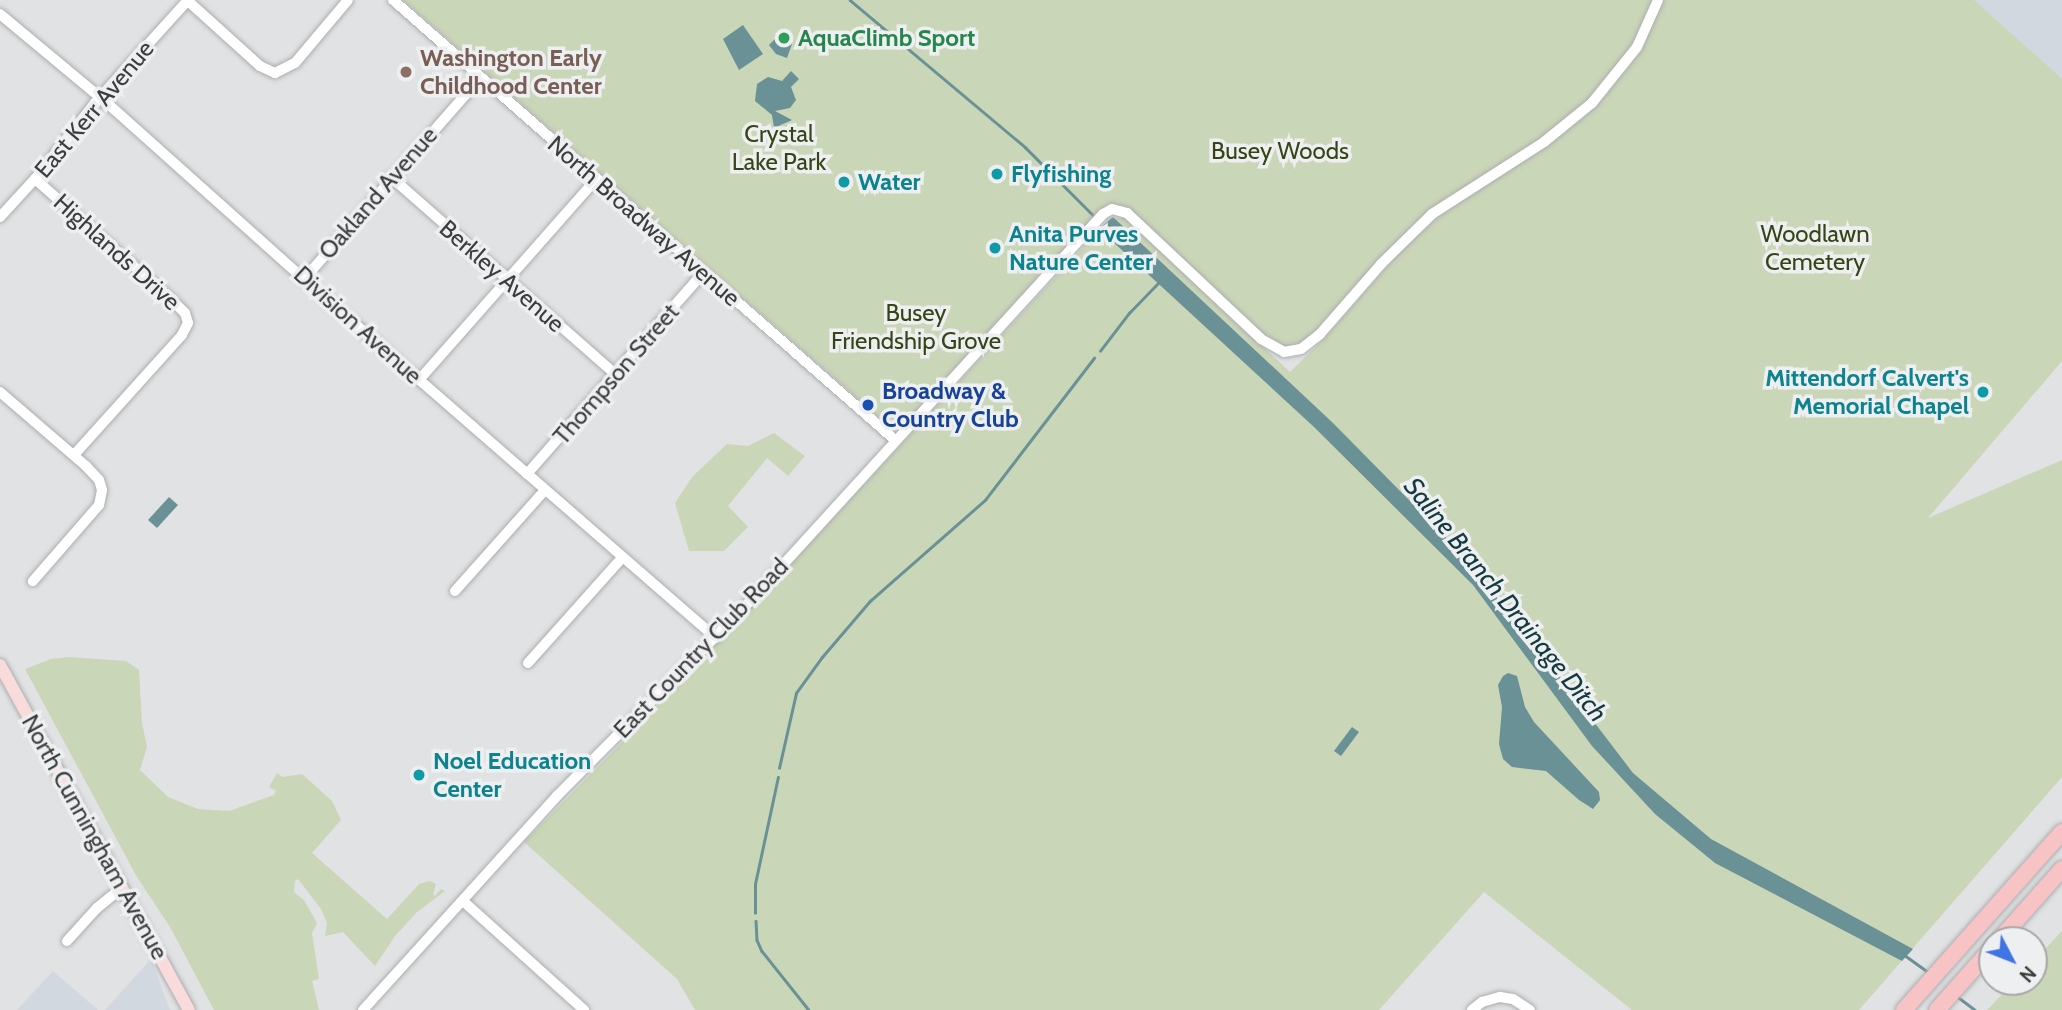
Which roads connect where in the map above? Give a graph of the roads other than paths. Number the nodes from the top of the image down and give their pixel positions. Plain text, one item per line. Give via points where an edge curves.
1 (188, 0) edge
2 (348, 0) edge
3 (393, 0) edge
4 (1658, 0) edge
5 (0, 14) edge
6 (480, 78) junction
7 (100, 97) junction
8 (391, 177) junction
9 (35, 179) junction
10 (596, 179) junction
11 (0, 217) edge
12 (703, 273) junction
13 (305, 278) junction
14 (507, 281) junction
15 (615, 374) junction
16 (419, 380) junction
17 (0, 393) edge
18 (895, 440) junction
19 (74, 455) junction
20 (527, 474) junction
21 (545, 490) junction
22 (622, 558) junction
23 (33, 581) dead end
24 (455, 591) dead end
25 (716, 638) junction
26 (528, 663) dead end
27 (0, 664) edge
28 (2062, 832) edge
29 (2062, 869) edge
30 (123, 887) junction
31 (463, 901) junction
32 (2011, 926) edge
33 (66, 941) dead end
34 (1978, 965) edge
35 (1503, 997) junction
36 (1909, 1005) edge
37 (189, 1010) edge
38 (363, 1010) edge
39 (584, 1010) edge
40 (1472, 1010) edge
41 (1501, 1010) edge
42 (1530, 1010) edge
43 (1937, 1010) edge

1 - 2 street via 260,66 279,73 295,63
1 - 7 street, East Kerr Avenue
3 - 6 street, North Broadway Avenue
4 - 18 street, East Country Club Road via 1637,47 1592,103 1544,142 1432,214 1321,334 1301,349 1284,352 1261,339 1130,215 1112,209 1082,235
5 - 7 street, Division Avenue
6 - 8 street, Oakland Avenue
6 - 10 street, North Broadway Avenue
7 - 9 street, East Kerr Avenue
7 - 13 street, Division Avenue
8 - 13 street, Oakland Avenue
8 - 14 street, Berkley Avenue
9 - 11 street, East Kerr Avenue
9 - 19 street, Highlands Drive via 187,317 182,335
10 - 12 street, North Broadway Avenue
10 - 14 street
12 - 15 street, Thompson Street
12 - 18 street, North Broadway Avenue
13 - 16 street, Division Avenue
14 - 15 street, Berkley Avenue
14 - 16 street
15 - 20 street, Thompson Street
16 - 20 street, Division Avenue
17 - 19 street
18 - 25 street, East Country Club Road
19 - 23 street via 99,480 103,490 99,505
20 - 21 street, Division Avenue
21 - 22 street, Division Avenue
21 - 24 street
22 - 25 street, Division Avenue
22 - 26 street
25 - 31 street, East Country Club Road via 590,761
27 - 30 main road, North Cunningham Avenue
28 - 36 highway
29 - 32 highway
30 - 33 street
30 - 37 main road, North Cunningham Avenue
31 - 38 street, East Country Club Road
31 - 39 street
34 - 43 highway
35 - 40 street via 1482,1002
35 - 41 street
35 - 42 street

